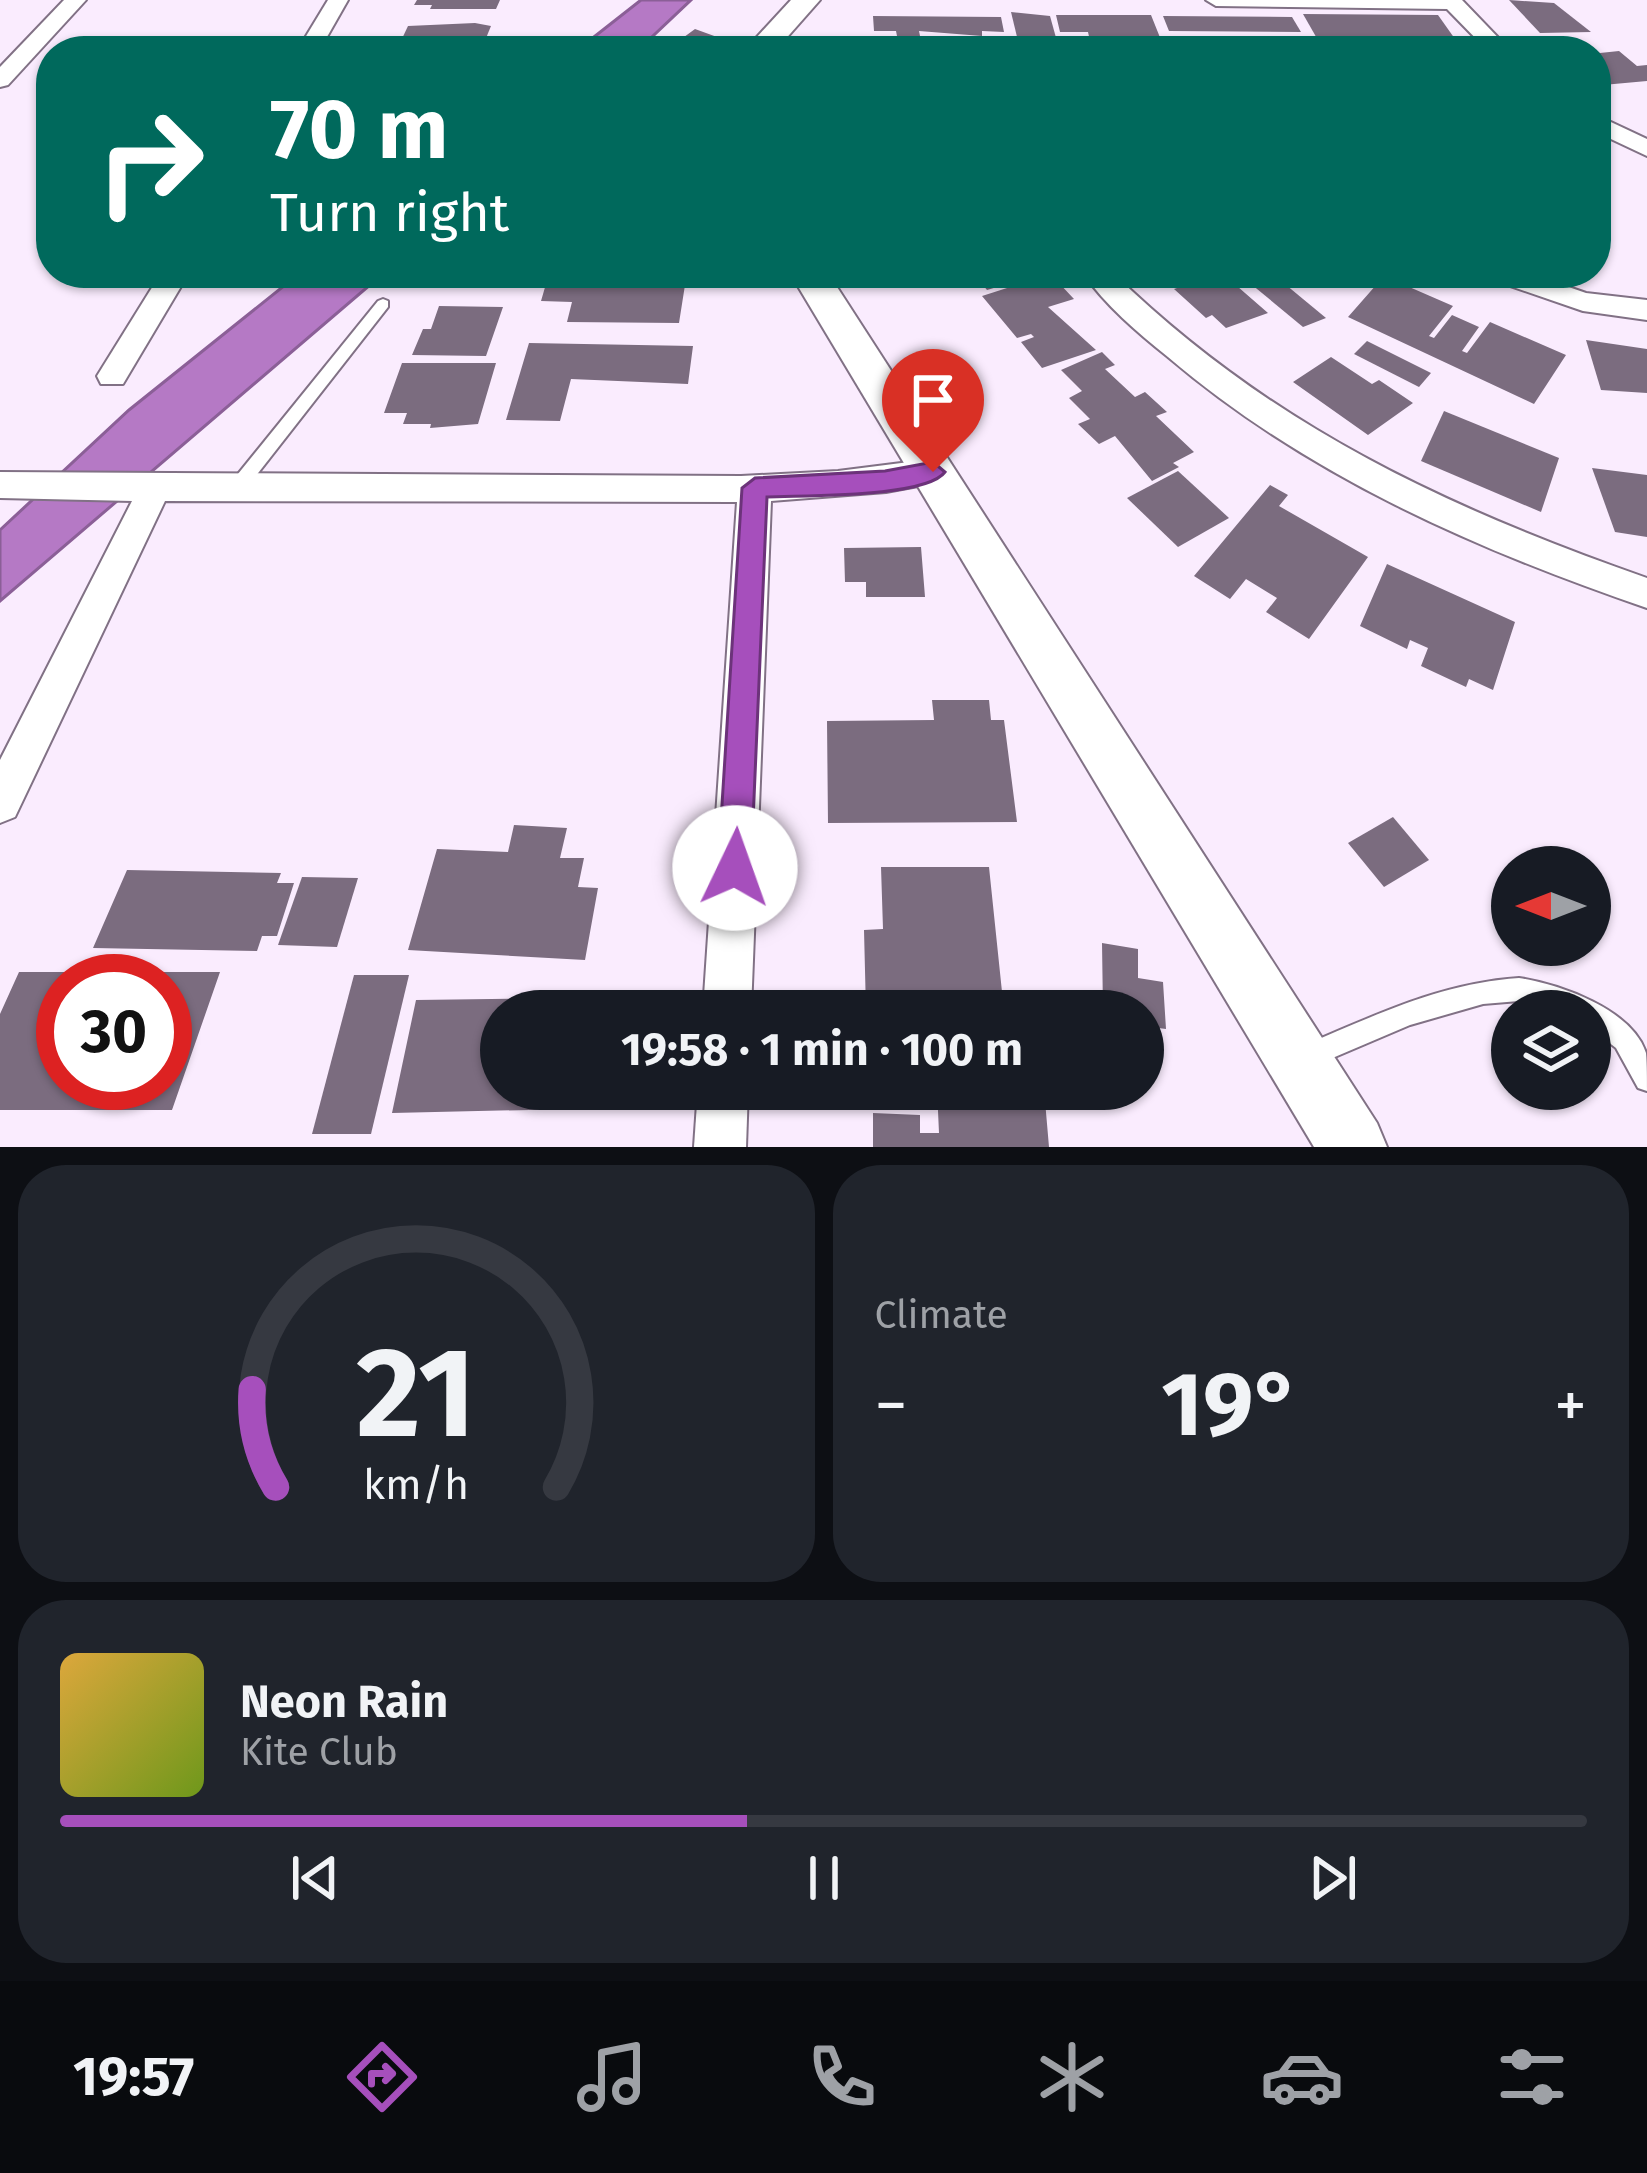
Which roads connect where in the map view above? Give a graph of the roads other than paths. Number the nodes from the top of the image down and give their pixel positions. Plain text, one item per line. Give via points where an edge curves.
1 (76, 0) edge
2 (338, 0) edge
3 (806, 0) edge
4 (1216, 0) edge
5 (1451, 2) edge
6 (42, 36) edge
7 (317, 36) edge
8 (773, 36) edge
9 (1485, 36) edge
10 (36, 42) edge
11 (0, 80) edge
12 (1611, 130) edge
13 (1647, 149) edge
14 (166, 288) edge
15 (818, 288) edge
16 (1111, 288) edge
17 (1542, 288) edge
18 (383, 304) dead end
19 (1647, 310) edge
20 (112, 376) dead end
21 (933, 472) junction
22 (17, 486) edge
23 (755, 488) junction
24 (149, 490) junction
25 (235, 490) junction
26 (1647, 593) edge
27 (0, 803) edge
28 (728, 990) edge
29 (1491, 992) edge
30 (1611, 1029) edge
31 (1299, 1059) junction
32 (1647, 1079) edge
33 (722, 1110) edge
34 (720, 1147) edge
35 (1353, 1147) edge

1 - 6 street
2 - 7 street
3 - 8 street
4 - 5 street
5 - 9 street
10 - 11 street
12 - 13 street
14 - 20 street
15 - 21 street
16 - 26 street via 1196,368 1360,477 1509,545
17 - 19 street
18 - 25 lane
21 - 23 street
21 - 31 street
22 - 24 street
23 - 25 street
23 - 28 street
24 - 25 street
24 - 27 street
29 - 31 lane
30 - 32 lane
31 - 35 street
33 - 34 street

